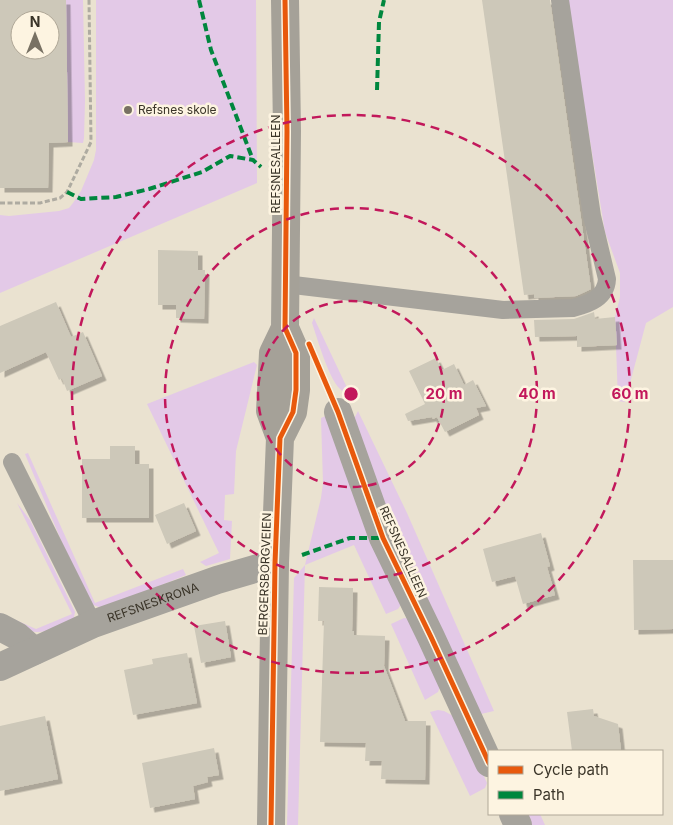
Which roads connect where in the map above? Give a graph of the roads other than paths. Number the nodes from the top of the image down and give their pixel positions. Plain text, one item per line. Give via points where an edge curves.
1 (284, 0) edge
2 (560, 0) edge
3 (285, 284) junction
4 (285, 328) joint
5 (338, 412) dead end
6 (12, 462) dead end
7 (275, 562) junction
8 (92, 624) junction
9 (0, 627) edge
10 (34, 650) junction
11 (0, 667) edge
12 (488, 761) edge
13 (271, 825) edge

1 - 3 street, REFSNESALLEEN
2 - 3 lane via 592,216 607,280 602,295 573,308 503,310
3 - 4 street, REFSNESALLEEN
4 - 7 street, BERGERSBORGVEIEN via 273,354 270,412 280,438
5 - 12 street, REFSNESALLEEN via 383,538
6 - 8 lane
7 - 8 street, REFSNESKRONA
7 - 13 street, BERGERSBORGVEIEN
8 - 10 street, REFSNESKRONA
9 - 10 street
10 - 11 street, REFSNESKRONA

